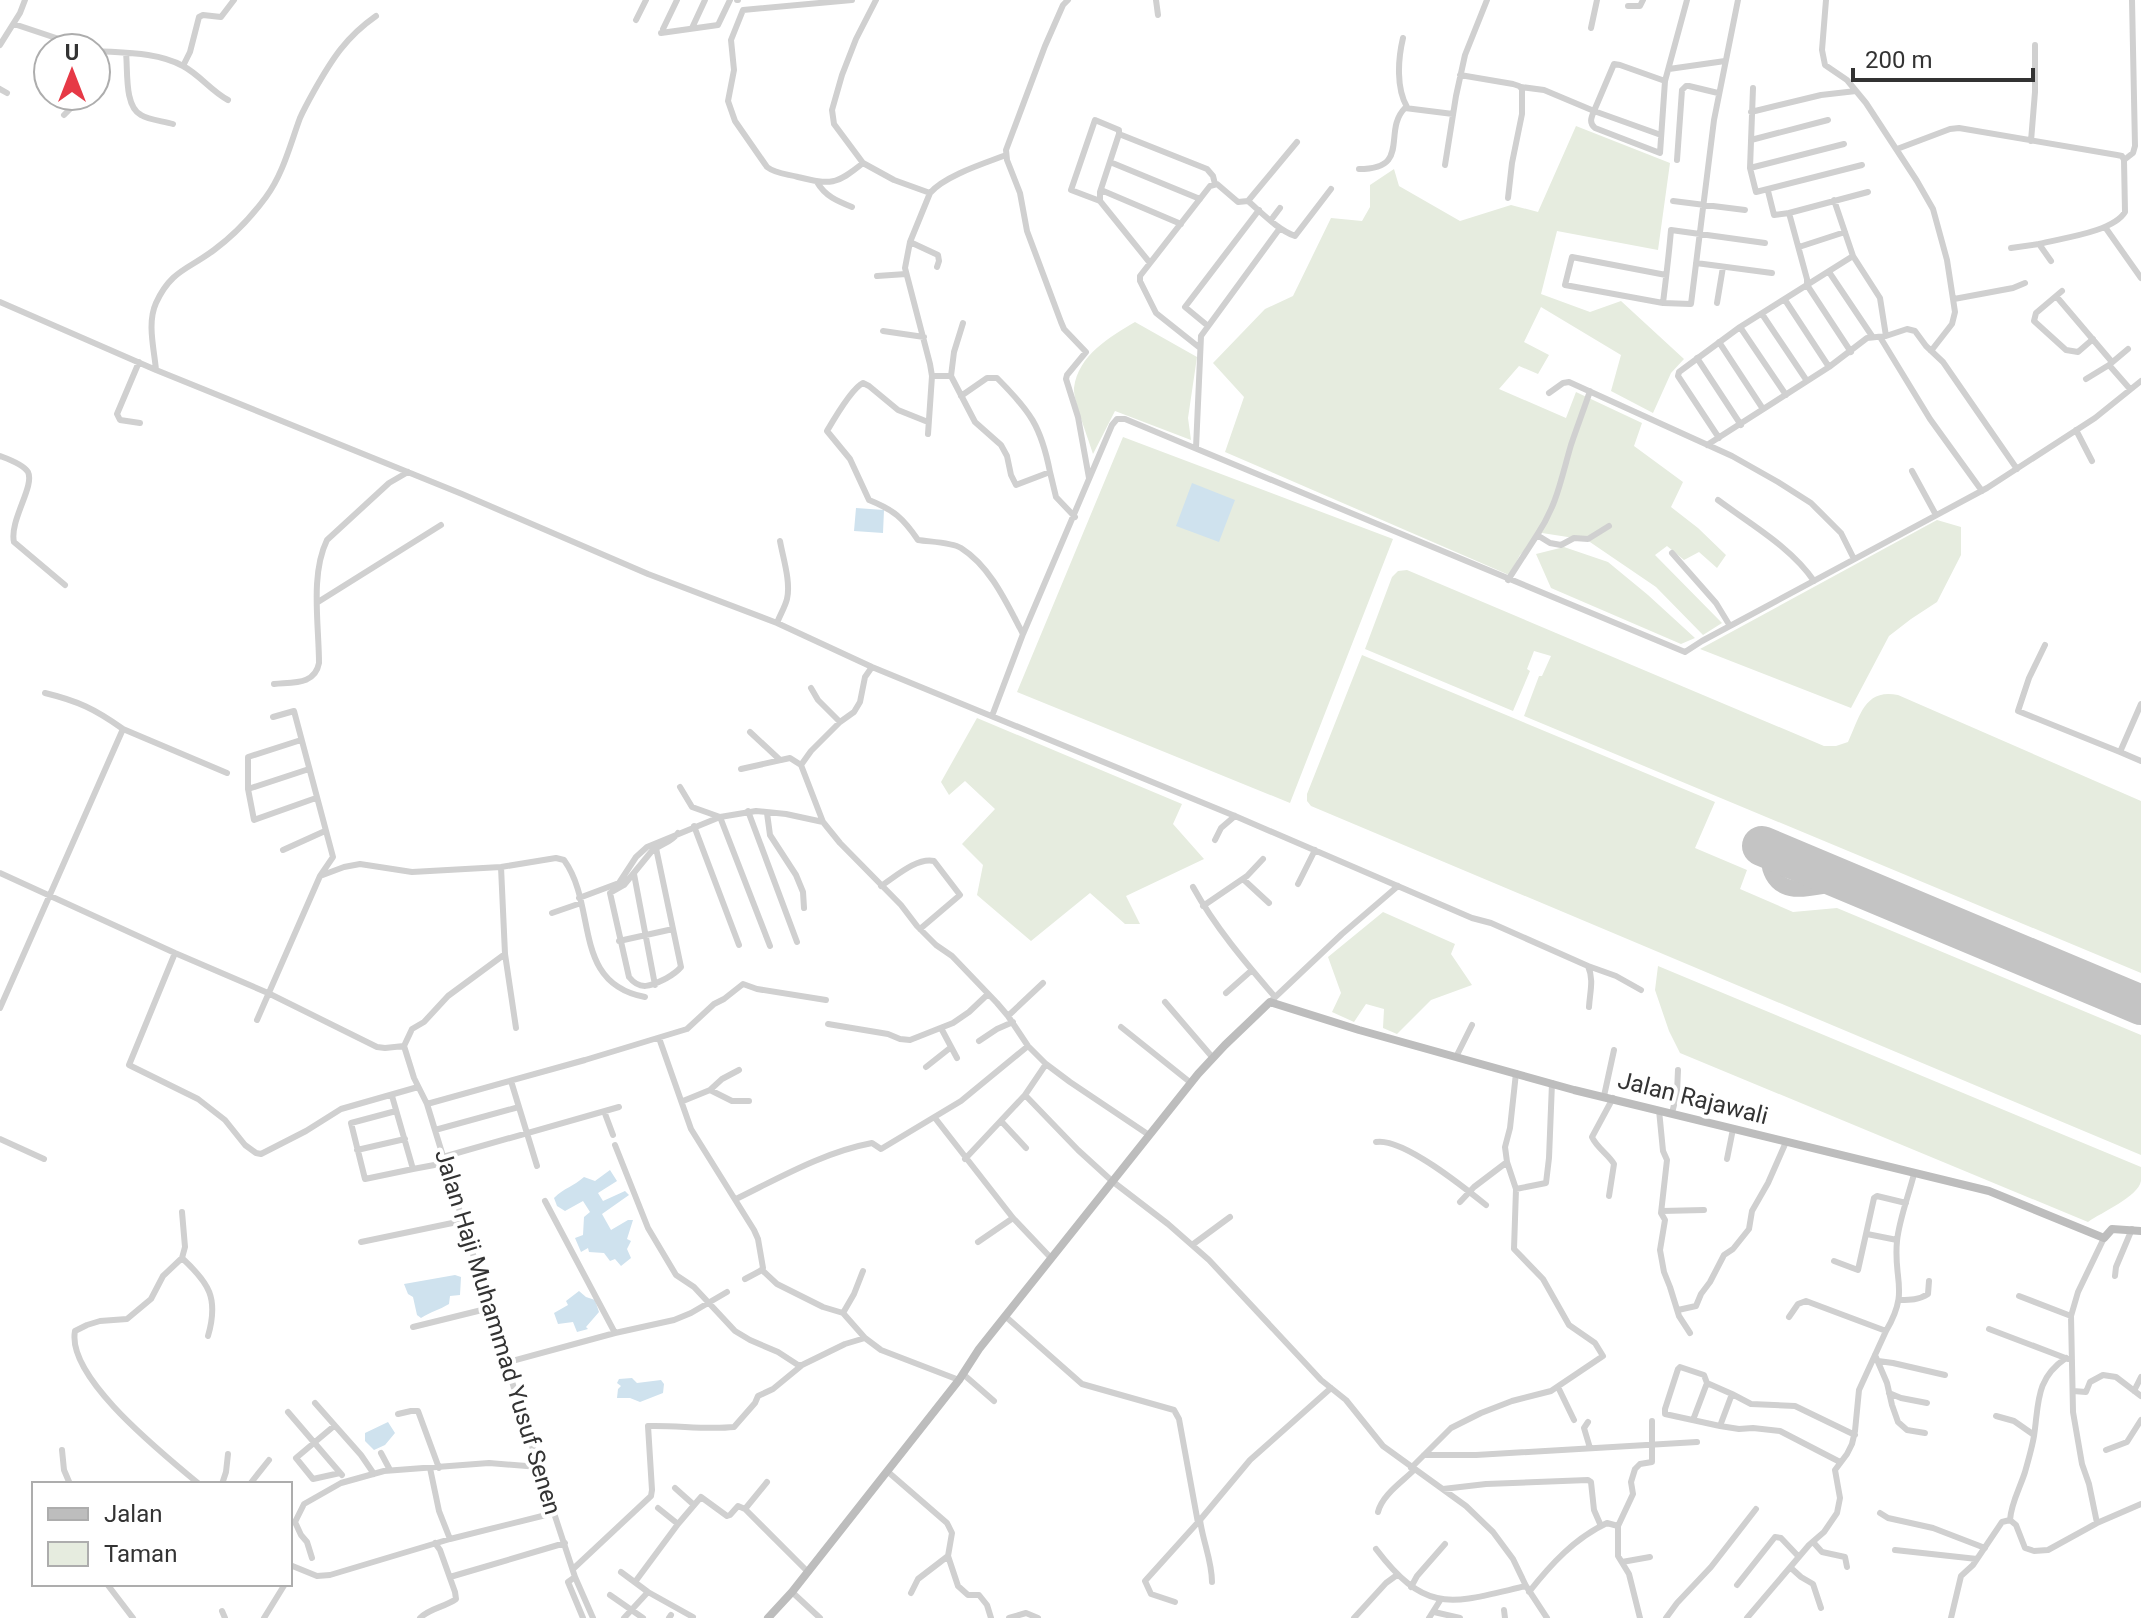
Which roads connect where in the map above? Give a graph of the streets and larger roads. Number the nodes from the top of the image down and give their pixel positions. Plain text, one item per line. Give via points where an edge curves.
1 (25, 0) edge
2 (234, 0) edge
3 (646, 0) edge
4 (677, 0) edge
5 (705, 0) edge
6 (730, 0) edge
7 (852, 0) edge
8 (876, 0) edge
9 (1068, 0) edge
10 (1156, 0) edge
11 (1487, 0) edge
12 (1597, 0) edge
13 (1643, 0) edge
14 (1687, 0) edge
15 (1738, 0) edge
16 (1826, 0) edge
17 (2132, 0) edge
18 (1628, 6) dead end
19 (1158, 15) dead end
20 (376, 16) dead end
21 (636, 20) dead end
22 (14, 24) junction
23 (692, 28) junction
24 (1591, 28) dead end
25 (35, 32) edge
26 (1403, 38) dead end
27 (1, 40) edge
28 (2035, 45) dead end
29 (112, 52) edge
30 (126, 53) junction
31 (1725, 61) junction
32 (183, 66) junction
33 (1669, 69) junction
34 (1460, 75) junction
35 (1665, 81) junction
36 (1521, 87) junction
37 (1753, 88) dead end
38 (1856, 91) junction
39 (1718, 93) junction
40 (228, 100) dead end
41 (1407, 107) junction
42 (1594, 111) junction
43 (67, 112) edge
44 (1751, 112) junction
45 (1453, 114) junction
46 (64, 115) dead end
47 (1828, 120) dead end
48 (173, 124) dead end
49 (1119, 134) junction
50 (1661, 135) junction
51 (1751, 140) junction
52 (2031, 141) junction
53 (1297, 142) dead end
54 (1844, 144) dead end
55 (1897, 149) junction
56 (1006, 155) junction
57 (2136, 155) edge
58 (1677, 160) dead end
59 (2124, 160) junction
60 (1110, 162) junction
61 (863, 163) junction
62 (1445, 165) dead end
63 (1862, 165) dead end
64 (1750, 168) junction
65 (1359, 169) dead end
66 (817, 182) junction
67 (1215, 184) junction
68 (1331, 189) dead end
69 (1101, 190) junction
70 (1768, 191) junction
71 (1868, 192) dead end
72 (930, 193) junction
73 (1508, 198) dead end
74 (1200, 199) junction
75 (1834, 200) junction
76 (1100, 201) junction
77 (1248, 201) junction
78 (1673, 201) dead end
79 (1703, 206) junction
80 (852, 207) dead end
81 (1280, 208) dead end
82 (1259, 210) junction
83 (1745, 210) dead end
84 (1789, 213) junction
85 (1271, 220) junction
86 (1181, 224) junction
87 (2105, 227) junction
88 (1280, 228) junction
89 (1845, 232) junction
90 (1700, 235) junction
91 (910, 242) junction
92 (1765, 243) dead end
93 (2039, 244) junction
94 (1799, 247) junction
95 (2011, 248) dead end
96 (1853, 256) junction
97 (2051, 261) dead end
98 (1150, 263) junction
99 (1696, 263) junction
100 (937, 267) dead end
101 (1723, 267) junction
102 (1829, 272) junction
103 (1772, 273) dead end
104 (906, 274) junction
105 (1666, 275) junction
106 (877, 276) dead end
107 (2141, 278) edge
108 (2025, 283) dead end
109 (1807, 285) junction
110 (1954, 299) junction
111 (1785, 300) junction
112 (0, 302) edge
113 (1663, 303) junction
114 (1717, 303) dead end
115 (1762, 314) junction
116 (963, 323) dead end
117 (1208, 326) junction
118 (1740, 327) junction
119 (883, 331) dead end
120 (1879, 336) junction
121 (924, 337) junction
122 (2093, 339) junction
123 (1719, 342) junction
124 (1200, 348) junction
125 (2128, 349) dead end
126 (1931, 351) junction
127 (1851, 352) junction
128 (1697, 358) junction
129 (139, 362) junction
130 (2111, 364) junction
131 (1829, 367) junction
132 (156, 370) junction
133 (932, 376) junction
134 (951, 376) junction
135 (2086, 379) dead end
136 (1807, 381) junction
137 (2141, 381) edge
138 (2130, 389) junction
139 (1590, 391) junction
140 (1549, 393) dead end
141 (1786, 395) junction
142 (961, 396) junction
143 (1763, 409) junction
144 (928, 422) junction
145 (140, 423) dead end
146 (1741, 425) junction
147 (2076, 430) junction
148 (928, 434) dead end
149 (1719, 438) junction
150 (1707, 445) junction
151 (1196, 448) junction
152 (0, 456) edge
153 (2092, 461) dead end
154 (2017, 469) junction
155 (1912, 471) dead end
156 (408, 472) junction
157 (1050, 472) junction
158 (1089, 480) junction
159 (1982, 491) junction
160 (1718, 500) dead end
161 (1936, 515) junction
162 (1075, 517) junction
163 (441, 525) dead end
164 (1609, 526) dead end
165 (1537, 535) junction
166 (780, 541) dead end
167 (1672, 553) dead end
168 (1854, 559) junction
169 (1508, 580) junction
170 (1814, 581) junction
171 (65, 585) dead end
172 (318, 602) junction
173 (777, 623) junction
174 (1730, 626) junction
175 (1023, 634) junction
176 (2045, 645) dead end
177 (872, 667) junction
178 (274, 684) dead end
179 (811, 688) dead end
180 (45, 693) dead end
181 (2141, 704) edge
182 (992, 716) junction
183 (273, 717) dead end
184 (840, 722) junction
185 (123, 729) junction
186 (750, 732) dead end
187 (301, 740) junction
188 (2120, 752) junction
189 (779, 759) junction
190 (2141, 761) edge
191 (801, 765) junction
192 (309, 769) junction
193 (741, 769) dead end
194 (227, 773) dead end
195 (680, 787) dead end
196 (248, 789) junction
197 (316, 798) junction
198 (748, 811) junction
199 (767, 813) junction
200 (1235, 816) junction
201 (720, 817) junction
202 (823, 822) junction
203 (694, 826) junction
204 (325, 831) junction
205 (678, 833) junction
206 (1215, 840) dead end
207 (656, 848) junction
208 (283, 850) dead end
209 (1315, 850) junction
210 (1263, 859) dead end
211 (501, 867) junction
212 (0, 873) edge
213 (633, 873) junction
214 (320, 876) junction
215 (1243, 879) junction
216 (1298, 884) dead end
217 (881, 886) junction
218 (1398, 886) junction
219 (1193, 887) dead end
220 (51, 895) junction
221 (580, 900) junction
222 (1269, 903) dead end
223 (1203, 906) junction
224 (804, 908) dead end
225 (552, 913) dead end
226 (673, 929) junction
227 (920, 929) junction
228 (646, 935) junction
229 (619, 941) junction
230 (797, 942) dead end
231 (739, 945) dead end
232 (770, 946) dead end
233 (175, 953) junction
234 (505, 954) junction
235 (1588, 966) junction
236 (1252, 970) junction
237 (1043, 983) dead end
238 (655, 985) junction
239 (1641, 990) dead end
240 (268, 993) junction
241 (1226, 993) dead end
242 (988, 994) junction
243 (645, 997) dead end
244 (1272, 999) junction
245 (826, 1000) dead end
246 (1165, 1002) dead end
247 (1589, 1007) dead end
248 (0, 1008) edge
249 (1010, 1019) junction
250 (257, 1020) dead end
251 (828, 1024) dead end
252 (1472, 1025) dead end
253 (1121, 1027) dead end
254 (516, 1028) dead end
255 (941, 1028) junction
256 (659, 1038) junction
257 (979, 1041) dead end
258 (404, 1046) junction
259 (1028, 1046) junction
260 (950, 1048) junction
261 (1614, 1050) dead end
262 (1456, 1057) junction
263 (957, 1058) dead end
264 (1213, 1058) junction
265 (1046, 1064) junction
266 (926, 1067) dead end
267 (739, 1070) dead end
268 (1678, 1070) dead end
269 (1516, 1073) junction
270 (511, 1081) junction
271 (1191, 1083) junction
272 (1552, 1083) junction
273 (418, 1087) junction
274 (710, 1090) junction
275 (1025, 1095) junction
276 (392, 1096) junction
277 (1609, 1097) junction
278 (683, 1101) junction
279 (749, 1101) dead end
280 (427, 1104) junction
281 (519, 1107) junction
282 (619, 1107) dead end
283 (1659, 1110) junction
284 (396, 1111) junction
285 (604, 1111) junction
286 (1672, 1113) junction
287 (935, 1118) junction
288 (1001, 1121) junction
289 (1733, 1129) junction
290 (435, 1130) junction
291 (527, 1133) junction
292 (613, 1135) dead end
293 (1149, 1135) junction
294 (0, 1139) edge
295 (405, 1139) junction
296 (1376, 1142) dead end
297 (1786, 1142) junction
298 (615, 1145) dead end
299 (1026, 1148) dead end
300 (357, 1150) junction
301 (44, 1159) dead end
302 (965, 1159) junction
303 (1727, 1159) dead end
304 (444, 1160) junction
305 (1507, 1162) junction
306 (537, 1166) dead end
307 (413, 1169) junction
308 (1914, 1174) junction
309 (1112, 1181) junction
310 (1516, 1189) junction
311 (1470, 1192) junction
312 (1609, 1196) dead end
313 (736, 1199) junction
314 (545, 1201) dead end
315 (1460, 1202) dead end
316 (1906, 1203) junction
317 (1486, 1205) dead end
318 (1704, 1210) dead end
319 (1662, 1211) junction
320 (182, 1212) dead end
321 (1230, 1217) dead end
322 (1013, 1218) junction
323 (462, 1221) junction
324 (2136, 1230) edge
325 (1867, 1234) junction
326 (2104, 1238) junction
327 (1897, 1240) junction
328 (361, 1242) dead end
329 (978, 1242) dead end
330 (1192, 1245) junction
331 (182, 1258) junction
332 (1051, 1258) junction
333 (1834, 1261) dead end
334 (762, 1270) junction
335 (863, 1271) dead end
336 (2115, 1276) dead end
337 (745, 1279) dead end
338 (1929, 1281) dead end
339 (727, 1292) dead end
340 (2019, 1296) dead end
341 (1900, 1300) junction
342 (707, 1302) junction
343 (490, 1308) junction
344 (1678, 1310) junction
345 (843, 1313) junction
346 (1005, 1316) junction
347 (2071, 1316) junction
348 (1789, 1317) dead end
349 (413, 1327) dead end
350 (1989, 1329) dead end
351 (1886, 1331) junction
352 (615, 1333) junction
353 (1690, 1333) dead end
354 (208, 1336) dead end
355 (865, 1338) junction
356 (1876, 1358) junction
357 (2068, 1359) junction
358 (508, 1362) junction
359 (802, 1365) junction
360 (1945, 1375) dead end
361 (961, 1377) junction
362 (2141, 1377) edge
363 (1707, 1383) junction
364 (1558, 1387) junction
365 (1331, 1388) junction
366 (2073, 1391) junction
367 (2134, 1391) junction
368 (1889, 1393) junction
369 (1732, 1394) junction
370 (2141, 1396) edge
371 (994, 1401) dead end
372 (315, 1403) dead end
373 (1927, 1403) dead end
374 (288, 1412) dead end
375 (398, 1414) dead end
376 (1996, 1416) dead end
377 (1574, 1420) dead end
378 (1693, 1420) junction
379 (2141, 1420) edge
380 (1652, 1421) dead end
381 (1588, 1422) dead end
382 (334, 1426) junction
383 (1720, 1426) junction
384 (1925, 1433) dead end
385 (1855, 1435) junction
386 (2034, 1435) junction
387 (1697, 1442) dead end
388 (314, 1443) junction
389 (1653, 1446) junction
390 (1590, 1448) junction
391 (62, 1450) dead end
392 (2106, 1450) dead end
393 (381, 1453) dead end
394 (228, 1454) dead end
395 (1424, 1455) junction
396 (269, 1460) dead end
397 (1840, 1462) junction
398 (539, 1467) junction
399 (430, 1468) junction
400 (439, 1468) junction
401 (1413, 1469) junction
402 (390, 1470) junction
403 (887, 1471) junction
404 (340, 1473) junction
405 (374, 1474) junction
406 (347, 1481) junction
407 (69, 1482) edge
408 (197, 1482) edge
409 (223, 1482) edge
410 (252, 1482) edge
411 (767, 1482) dead end
412 (675, 1488) dead end
413 (1443, 1489) junction
414 (2141, 1504) edge
415 (694, 1505) junction
416 (658, 1508) dead end
417 (745, 1509) junction
418 (1756, 1509) dead end
419 (1378, 1512) dead end
420 (554, 1513) junction
421 (1880, 1513) dead end
422 (2010, 1520) junction
423 (1199, 1522) junction
424 (2097, 1523) junction
425 (678, 1524) junction
426 (1601, 1526) junction
427 (1618, 1526) junction
428 (450, 1539) junction
429 (1813, 1542) junction
430 (435, 1543) junction
431 (565, 1543) junction
432 (1445, 1544) dead end
433 (1985, 1548) junction
434 (1376, 1549) dead end
435 (1895, 1550) dead end
436 (948, 1556) junction
437 (1650, 1557) dead end
438 (1799, 1557) junction
439 (312, 1558) dead end
440 (1977, 1559) junction
441 (1622, 1562) junction
442 (1847, 1567) dead end
443 (1791, 1568) junction
444 (292, 1569) edge
445 (573, 1569) junction
446 (621, 1572) dead end
447 (808, 1572) junction
448 (1397, 1575) junction
449 (450, 1577) junction
450 (575, 1577) junction
451 (635, 1582) junction
452 (1212, 1582) dead end
453 (1737, 1585) dead end
454 (109, 1586) edge
455 (284, 1586) edge
456 (1411, 1587) junction
457 (1528, 1589) junction
458 (648, 1592) junction
459 (792, 1592) junction
460 (911, 1593) dead end
461 (610, 1595) dead end
462 (1441, 1599) junction
463 (1175, 1602) dead end
464 (1821, 1608) dead end
465 (631, 1610) junction
466 (1504, 1610) dead end
467 (1431, 1615) edge
468 (693, 1617) edge
469 (1543, 1617) edge
470 (133, 1618) edge
471 (264, 1618) edge
472 (420, 1618) edge
473 (583, 1618) edge
474 (593, 1618) edge
475 (624, 1618) edge
476 (643, 1618) edge
477 (768, 1618) edge
478 (820, 1618) edge
479 (991, 1618) edge
480 (1009, 1618) edge
481 (1038, 1618) edge
482 (1354, 1618) edge
483 (1460, 1618) edge
484 (1505, 1618) edge
485 (1640, 1618) edge
486 (1666, 1618) edge
487 (1747, 1618) edge
488 (1951, 1618) edge

1 - 22 street
2 - 32 street via 221,17 199,17
3 - 21 street
4 - 23 street via 662,31
5 - 23 street
6 - 23 street via 718,25
7 - 66 street via 743,10 731,40 734,70 728,101 735,121 770,170
8 - 61 street via 856,39 832,110 834,124
9 - 56 street via 1045,46
10 - 19 street
11 - 34 street
12 - 24 street
13 - 18 street via 1640,6
14 - 33 street
15 - 31 street
16 - 38 street via 1824,61
17 - 57 street
20 - 132 street via 334,55 267,195 214,250 173,275 163,291 151,323
22 - 25 street
22 - 27 street
26 - 41 street via 1399,61
28 - 52 street
29 - 30 street
30 - 32 street
30 - 48 street via 131,105 142,116
31 - 33 street
31 - 39 street
32 - 40 street
33 - 35 street
34 - 36 street
34 - 45 street
35 - 42 street via 1614,64
35 - 50 street
36 - 42 street via 1544,90
36 - 73 street via 1522,114
37 - 44 street
38 - 44 street
38 - 55 street
39 - 58 street via 1689,86 1682,90
39 - 79 street
41 - 45 street
41 - 65 street via 1399,115 1387,163
42 - 50 street
42 - 50 street via 1595,128 1660,153
43 - 46 street
44 - 51 street
45 - 62 street
47 - 51 street
49 - 60 street
49 - 67 street via 1207,169
49 - 76 street via 1095,120 1071,190
51 - 64 street
52 - 55 street via 1955,128
52 - 59 street
53 - 77 street
54 - 64 street
55 - 110 street via 1933,209
56 - 72 street via 945,181
56 - 158 street via 1061,322 1086,352 1066,379
57 - 59 street
59 - 87 street via 2125,212
60 - 69 street
60 - 74 street
61 - 66 street via 841,179
61 - 72 street
63 - 70 street
64 - 70 street via 1754,191
66 - 80 street via 823,192
67 - 74 street
67 - 77 street via 1238,202
68 - 88 street via 1295,236
69 - 76 street
69 - 86 street
70 - 84 street via 1774,215
71 - 75 street
72 - 91 street
74 - 86 street
75 - 84 street
75 - 89 street
76 - 98 street
77 - 82 street
78 - 79 street
79 - 83 street
79 - 90 street
81 - 85 street
82 - 85 street
82 - 117 street via 1185,307
84 - 94 street
85 - 88 street
86 - 98 street
87 - 93 street
87 - 107 street
88 - 117 street
89 - 94 street
89 - 96 street
90 - 92 street
90 - 99 street
90 - 105 street via 1671,230
91 - 100 street via 938,255
91 - 104 street
93 - 95 street
93 - 97 street
94 - 109 street
96 - 102 street
96 - 120 street via 1880,298
98 - 124 street via 1140,281 1155,311
99 - 101 street
99 - 113 street via 1691,304
101 - 103 street
101 - 114 street
102 - 109 street
102 - 120 street
104 - 106 street
104 - 121 street
105 - 113 street
105 - 113 street via 1572,257 1565,285
108 - 110 street
109 - 111 street
109 - 127 street
110 - 126 street via 1952,324
111 - 115 street
111 - 131 street
112 - 129 street
115 - 118 street
115 - 136 street
116 - 134 street
117 - 124 street
118 - 123 street
118 - 141 street
119 - 121 street
120 - 126 street via 1915,331
120 - 127 street
120 - 159 street
121 - 133 street
122 - 122 street via 2059,294 2036,313 2034,321 2066,350 2078,352
122 - 130 street
123 - 128 street
123 - 143 street
124 - 151 street
125 - 130 street
126 - 154 street
127 - 131 street
128 - 146 street
128 - 149 street via 1677,375
129 - 132 street
129 - 145 street via 117,414 120,420
130 - 135 street
130 - 138 street
131 - 136 street
132 - 156 street
133 - 134 street
133 - 144 street
134 - 142 street
136 - 141 street
137 - 138 street
138 - 147 street
139 - 140 street via 1569,382
139 - 150 street
139 - 165 street via 1556,500
141 - 143 street
142 - 157 street via 975,422 1001,445 1016,485
142 - 157 street via 987,378 997,378 1037,425
143 - 146 street
144 - 148 street
144 - 175 street via 898,410 863,383 853,389 827,431 850,459 869,500 905,520 918,540 960,547 999,589
146 - 149 street
147 - 153 street
147 - 154 street
149 - 150 street
150 - 168 street via 1811,503 1841,533
151 - 158 street via 1117,419
151 - 169 street
152 - 171 street via 29,476 14,542
154 - 159 street
155 - 161 street
156 - 172 street via 327,540 319,562
156 - 173 street
157 - 162 street via 1056,497
158 - 162 street
159 - 161 street
160 - 170 street via 1778,545
161 - 168 street
162 - 175 street
163 - 172 street
164 - 165 street via 1590,539 1574,538 1561,545
165 - 169 street
166 - 173 street via 788,592
167 - 174 street
168 - 170 street
169 - 174 street via 1683,652
170 - 174 street
172 - 178 street via 317,672 304,681
173 - 177 street
175 - 182 street
176 - 188 street via 2018,711
177 - 182 street
177 - 184 street via 860,702
179 - 184 street
180 - 185 street via 98,711
181 - 188 street
182 - 200 street
183 - 187 street via 294,711
184 - 191 street
185 - 194 street
185 - 220 street
186 - 189 street
187 - 192 street
187 - 196 street via 248,757
188 - 190 street
189 - 191 street via 792,758
189 - 193 street
191 - 202 street
192 - 196 street
192 - 197 street
195 - 201 street via 692,807
196 - 197 street via 254,820
197 - 204 street
198 - 199 street
198 - 201 street
198 - 230 street
199 - 202 street
199 - 224 street via 770,835 796,875
200 - 206 street
200 - 209 street
201 - 203 street
201 - 232 street
202 - 217 street
203 - 205 street
203 - 231 street
204 - 208 street
204 - 214 street via 333,857
205 - 207 street
205 - 221 street via 641,851 616,885
207 - 213 street
207 - 226 street
209 - 216 street
209 - 218 street
210 - 215 street
211 - 214 street via 412,872 360,864
211 - 221 street via 564,860
211 - 234 street
212 - 220 street
213 - 228 street
213 - 229 street via 610,893
214 - 240 street
215 - 222 street
215 - 223 street
217 - 227 street
217 - 227 street via 921,862 934,861 960,895
218 - 235 street
218 - 244 street
219 - 223 street
220 - 233 street
220 - 248 street
221 - 225 street
221 - 243 street via 602,973
223 - 236 street
226 - 228 street
226 - 238 street via 681,967
227 - 242 street
228 - 229 street
228 - 238 street
229 - 238 street via 634,984
233 - 240 street
233 - 276 street via 129,1065 198,1099 251,1150 261,1154 341,1109
234 - 254 street
234 - 258 street via 448,996 412,1029
235 - 239 street
235 - 247 street via 1593,981
236 - 241 street
236 - 244 street
237 - 249 street
240 - 250 street
240 - 258 street via 377,1047
242 - 249 street
242 - 255 street
244 - 262 street, Jalan Rajawali
244 - 264 street
245 - 256 street via 743,984 690,1028
246 - 264 street
249 - 257 street
249 - 259 street
251 - 255 street via 910,1040
252 - 262 street
253 - 271 street
255 - 260 street
256 - 270 street
256 - 278 street
258 - 273 street, Jalan Haji Muhammad Yusuf Senen
259 - 265 street
259 - 287 street
260 - 263 street
260 - 266 street
261 - 277 street
262 - 269 street, Jalan Rajawali
264 - 271 street
265 - 275 street
265 - 293 street
267 - 274 street
268 - 286 street
269 - 272 street, Jalan Rajawali
269 - 305 street
270 - 280 street
270 - 281 street
271 - 293 street
272 - 277 street, Jalan Rajawali
272 - 310 street via 1546,1183
273 - 276 street
273 - 280 street, Jalan Haji Muhammad Yusuf Senen
274 - 278 street
274 - 279 street via 732,1101
275 - 288 street
275 - 309 street
276 - 284 street
277 - 283 street, Jalan Rajawali
277 - 312 street via 1592,1137 1614,1164
278 - 313 street via 694,1134
280 - 290 street, Jalan Haji Muhammad Yusuf Senen
281 - 290 street
281 - 291 street
282 - 285 street
283 - 286 street, Jalan Rajawali
283 - 319 street via 1667,1160
284 - 295 street
284 - 300 street via 351,1123
285 - 291 street
285 - 292 street
286 - 289 street, Jalan Rajawali
287 - 302 street
287 - 313 street via 881,1149 872,1143 830,1156
288 - 299 street
288 - 302 street
289 - 297 street, Jalan Rajawali
289 - 303 street
290 - 304 street, Jalan Haji Muhammad Yusuf Senen
291 - 304 street
291 - 306 street
293 - 309 street
294 - 301 street
295 - 300 street
295 - 307 street
296 - 311 street via 1411,1152
297 - 308 street, Jalan Rajawali
297 - 344 street via 1752,1211 1749,1229 1724,1255 1696,1306
298 - 342 street via 648,1228 679,1279
300 - 307 street via 365,1179
302 - 322 street
304 - 307 street
304 - 323 street, Jalan Haji Muhammad Yusuf Senen
305 - 310 street
305 - 311 street
308 - 316 street
308 - 326 street, Jalan Rajawali via 1989,1191
309 - 330 street
309 - 332 street
310 - 364 street via 1514,1249 1543,1279 1569,1325 1595,1343 1603,1356
311 - 315 street
311 - 317 street
313 - 334 street via 758,1239
314 - 352 street
316 - 325 street via 1874,1198
316 - 327 street
318 - 319 street
319 - 344 street via 1660,1250
320 - 331 street
321 - 330 street
322 - 329 street
322 - 332 street
323 - 328 street
323 - 343 street, Jalan Haji Muhammad Yusuf Senen
324 - 326 street via 2112,1229
324 - 336 street
325 - 327 street
325 - 333 street via 1858,1270
326 - 347 street
327 - 341 street
330 - 365 street
331 - 354 street via 208,1288 213,1312
331 - 408 street via 138,1311 127,1319 87,1325 75,1331 73,1341 105,1399
332 - 346 street
334 - 337 street
334 - 345 street via 777,1284
335 - 345 street
338 - 341 street via 1928,1294 1922,1298
339 - 342 street
340 - 347 street
341 - 351 street
342 - 352 street via 674,1320
342 - 359 street via 735,1331
343 - 349 street
343 - 358 street, Jalan Haji Muhammad Yusuf Senen
344 - 353 street
345 - 355 street
346 - 361 street
346 - 423 street via 1082,1384 1174,1410
347 - 357 street
348 - 351 street via 1806,1301
350 - 357 street
351 - 356 street
352 - 358 street
355 - 359 street
355 - 361 street via 881,1350
356 - 360 street
356 - 368 street
356 - 385 street via 1859,1390
357 - 366 street
357 - 386 street via 2051,1369 2043,1385
358 - 398 street, Jalan Haji Muhammad Yusuf Senen
359 - 445 street via 758,1396 734,1427 648,1426 651,1496
361 - 371 street
361 - 403 street
362 - 367 street
363 - 369 street
363 - 378 street
363 - 378 street via 1704,1375 1678,1369 1665,1414
364 - 377 street
364 - 395 street via 1451,1428
365 - 401 street via 1383,1446
365 - 423 street via 1250,1460
366 - 367 street via 2086,1392 2090,1382 2103,1375 2116,1377
366 - 424 street via 2082,1464
367 - 370 street
368 - 373 street
368 - 384 street via 1898,1422 1907,1430
369 - 383 street
369 - 385 street via 1751,1404 1795,1406
372 - 382 street
374 - 388 street
375 - 400 street via 418,1411
376 - 386 street
378 - 383 street
379 - 392 street via 2127,1442
380 - 389 street
381 - 390 street via 1584,1428
382 - 388 street
382 - 405 street
383 - 397 street via 1780,1431
385 - 397 street
386 - 422 street
387 - 389 street
388 - 404 street
388 - 404 street via 296,1458 313,1479
389 - 390 street
389 - 427 street via 1652,1462 1635,1469 1633,1494
390 - 395 street
391 - 407 street
393 - 402 street
394 - 409 street
395 - 401 street
396 - 410 street
397 - 429 street via 1835,1470 1837,1513
398 - 400 street via 489,1463
398 - 420 street, Jalan Haji Muhammad Yusuf Senen
399 - 400 street
399 - 402 street
399 - 428 street
401 - 413 street
401 - 419 street
402 - 405 street
403 - 436 street via 947,1523 952,1533
403 - 447 street
404 - 406 street
405 - 406 street
406 - 439 street via 299,1511 295,1522
411 - 417 street
412 - 415 street
413 - 426 street via 1588,1480
413 - 457 street via 1493,1532
414 - 424 street
415 - 417 street via 703,1497 727,1516 738,1506
415 - 425 street
416 - 425 street
417 - 447 street
418 - 486 street
420 - 428 street
420 - 431 street, Jalan Haji Muhammad Yusuf Senen
421 - 433 street
422 - 424 street via 2025,1548 2034,1551 2048,1550
422 - 433 street via 2002,1522
423 - 452 street
423 - 463 street via 1145,1581 1151,1594
425 - 451 street
426 - 427 street
426 - 457 street
427 - 441 street
428 - 430 street
429 - 438 street
429 - 442 street via 1822,1552 1845,1557
430 - 444 street via 330,1575
430 - 449 street
431 - 445 street, Jalan Haji Muhammad Yusuf Senen
431 - 449 street
432 - 456 street
433 - 440 street
434 - 448 street
435 - 440 street
436 - 460 street via 918,1579
436 - 479 street via 958,1586 968,1595 979,1595
437 - 441 street
438 - 443 street
438 - 453 street via 1775,1537
440 - 488 street via 1961,1576
441 - 485 street
443 - 464 street via 1813,1584
443 - 487 street
445 - 450 street, Jalan Haji Muhammad Yusuf Senen
446 - 451 street
447 - 459 street
448 - 456 street
448 - 482 street
449 - 472 street via 455,1601
450 - 473 street via 568,1582
450 - 474 street, Jalan Haji Muhammad Yusuf Senen
451 - 458 street
454 - 470 street
455 - 471 street
456 - 462 street
457 - 462 street
457 - 469 street
458 - 465 street
458 - 468 street
459 - 477 street
459 - 478 street
461 - 465 street
462 - 467 street
465 - 475 street
465 - 476 street
466 - 484 street
467 - 483 street
480 - 481 street via 1026,1613

